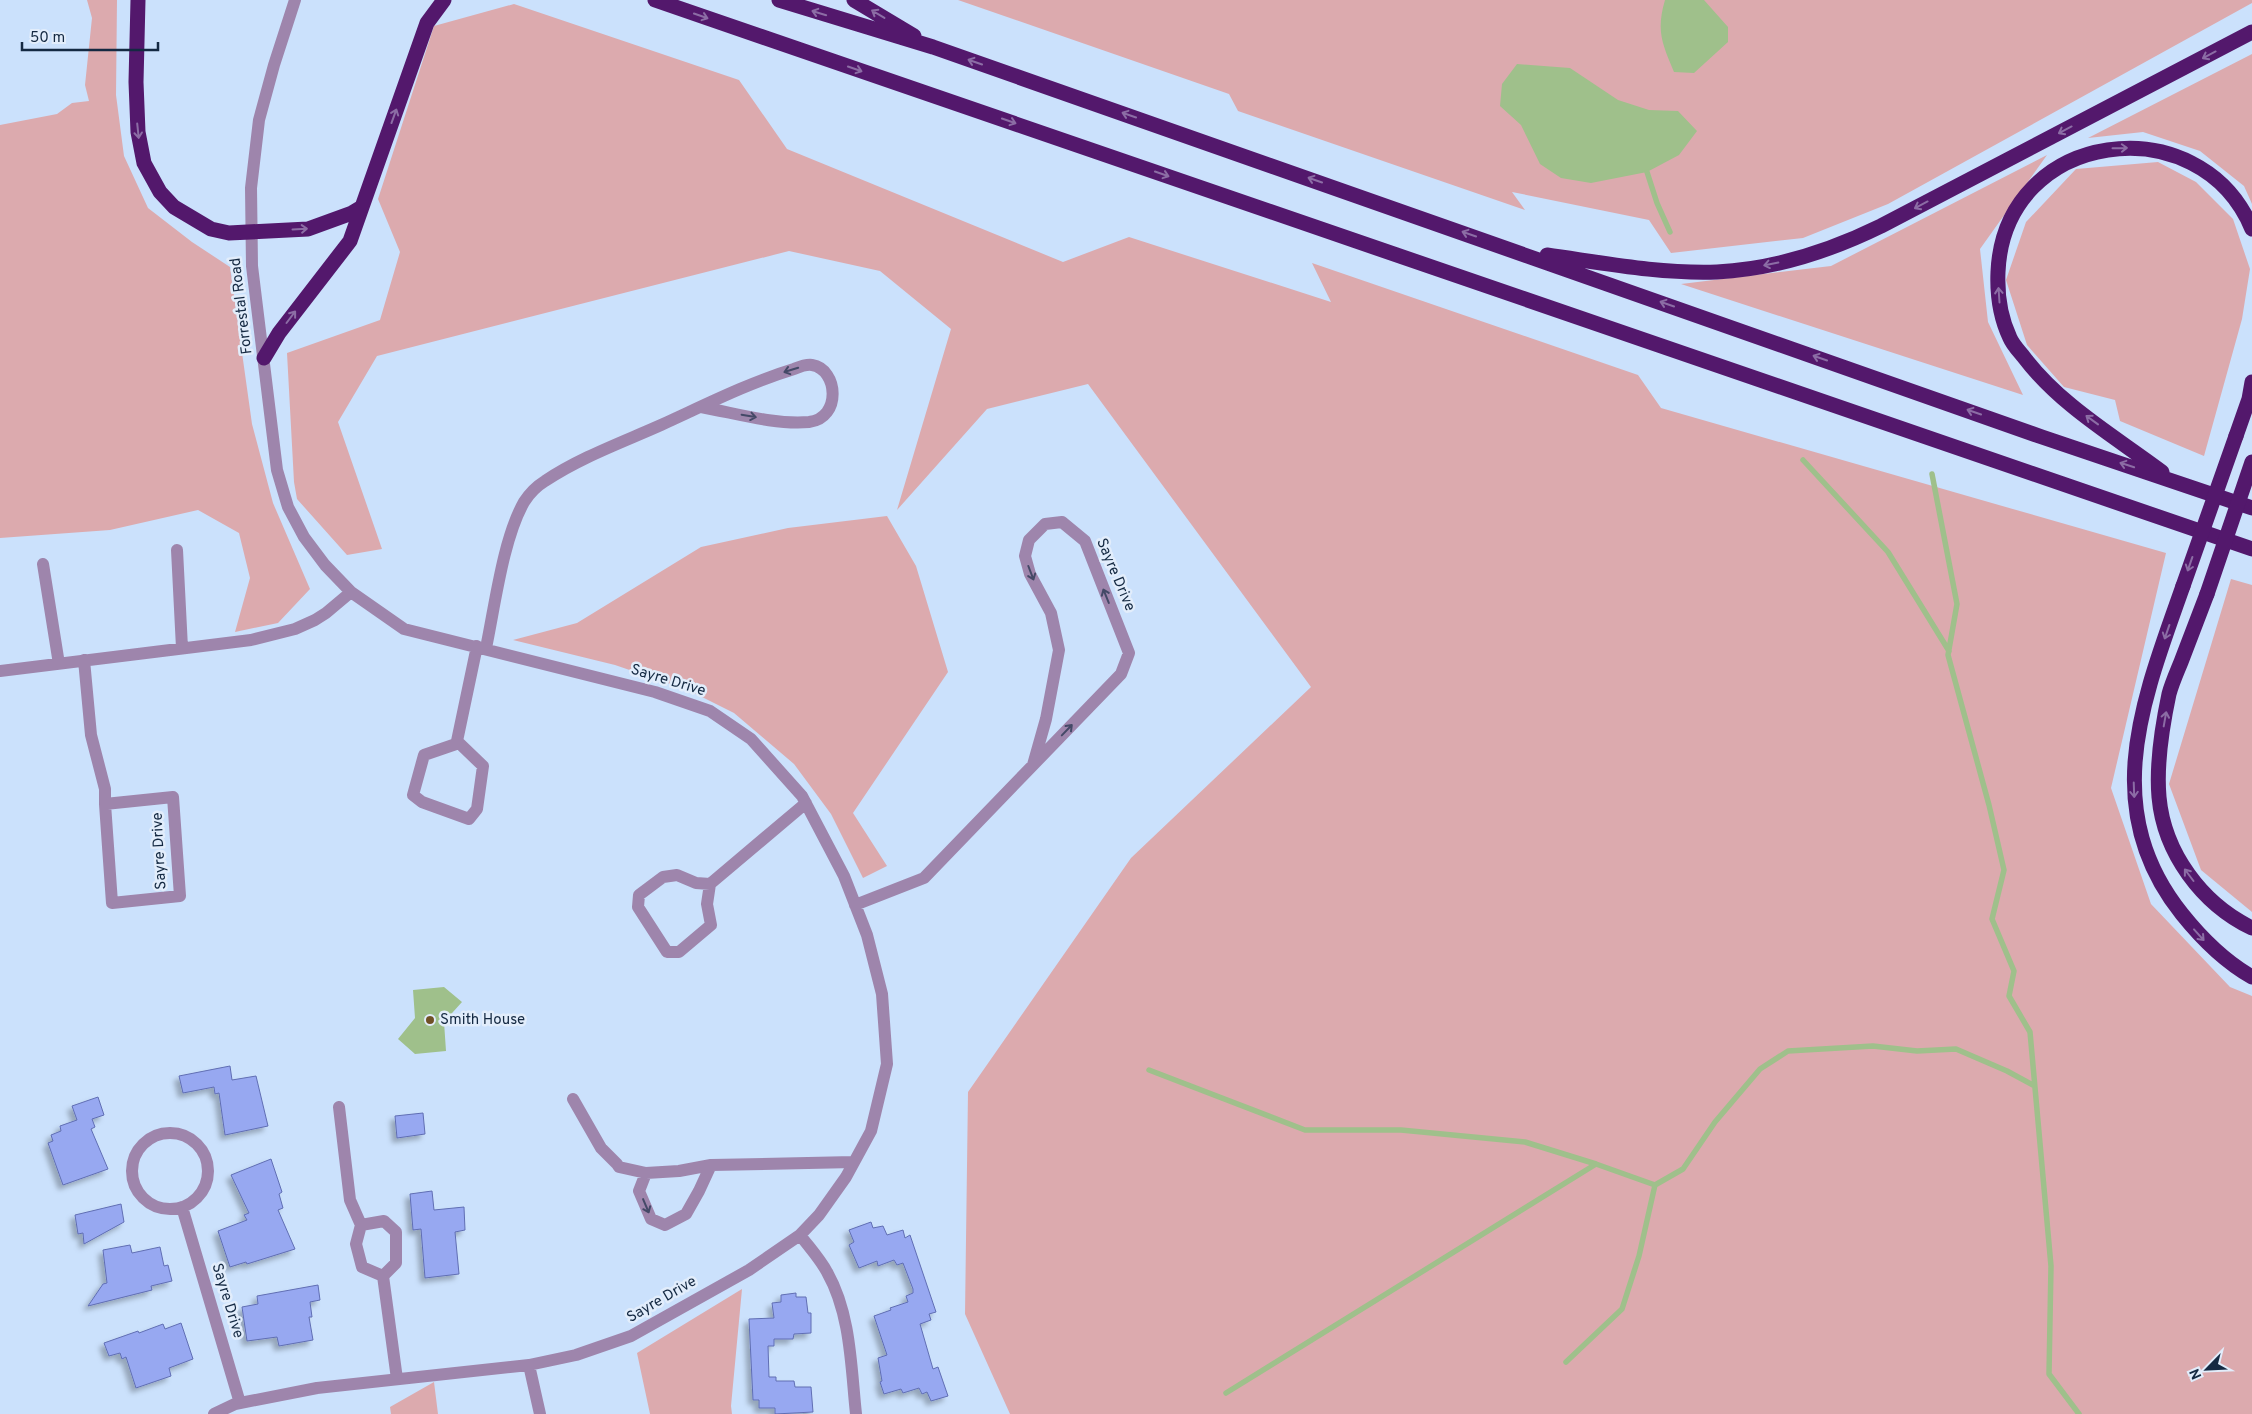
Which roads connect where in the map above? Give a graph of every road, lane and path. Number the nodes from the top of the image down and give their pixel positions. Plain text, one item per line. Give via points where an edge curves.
1 (138, 0) edge
2 (295, 0) edge
3 (444, 0) edge
4 (655, 0) edge
5 (779, 0) edge
6 (854, 0) edge
7 (2252, 32) edge
8 (933, 47) junction
9 (362, 207) junction
10 (2252, 229) edge
11 (251, 231) junction
12 (1515, 250) junction
13 (264, 358) junction
14 (2252, 382) edge
15 (2250, 395) edge
16 (701, 407) junction
17 (2252, 462) edge
18 (2174, 480) junction
19 (2252, 508) edge
20 (2252, 548) edge
21 (177, 550) dead end
22 (43, 564) dead end
23 (351, 592) junction
24 (482, 647) junction
25 (182, 648) junction
26 (84, 660) junction
27 (59, 664) junction
28 (0, 671) edge
29 (457, 741) junction
30 (1033, 765) junction
31 (806, 803) junction
32 (105, 804) junction
33 (710, 884) junction
34 (855, 905) junction
35 (2252, 928) edge
36 (2252, 977) edge
37 (573, 1099) dead end
38 (339, 1107) dead end
39 (854, 1162) junction
40 (711, 1165) junction
41 (646, 1174) junction
42 (182, 1208) junction
43 (361, 1225) junction
44 (800, 1235) junction
45 (383, 1276) junction
46 (529, 1365) junction
47 (397, 1379) junction
48 (240, 1403) junction
49 (214, 1414) edge
50 (540, 1414) edge
51 (856, 1414) edge

1 -> 11 highway via 137,124 144,163 160,192 191,219 229,233
2 - 11 street, Forrestal Road via 259,120 251,188
9 -> 3 highway via 427,23
4 -> 20 highway
8 -> 5 highway
8 -> 6 highway
7 -> 12 highway via 1853,240 1798,258 1746,269 1696,272
12 -> 8 highway
11 -> 9 highway via 308,229
13 -> 9 highway via 279,333 350,241
18 -> 10 highway via 2056,394 2010,339 2000,311 1998,282 1999,256 2005,234 2018,206 2036,183 2070,161 2110,149 2127,148 2169,154 2209,174 2239,205
11 - 13 street, Forrestal Road via 252,266
18 -> 12 highway via 2042,437
13 - 23 street, Forrestal Road via 277,470 288,507 325,566
14 - 15 highway
15 -> 36 highway, bridge via 2154,668 2134,752 2134,799 2141,833 2167,894 2209,946
16 -> 16 street via 774,420 810,422 826,414 832,406 833,391 825,372 810,364 769,376
16 - 24 street via 594,455 537,487 525,501 512,529
35 -> 17 highway, bridge via 2210,900 2185,870 2169,837 2159,798 2159,750 2170,692
18 - 19 highway
21 - 25 street
22 - 27 street
23 - 24 street, Sayre Drive via 404,629
23 - 25 street via 326,613 295,628 251,640
24 - 29 street
24 - 31 street, Sayre Drive via 655,692 710,711 751,739
25 - 26 street
26 - 27 street
26 - 32 street, Sayre Drive via 91,735 105,789
27 - 28 street
29 - 29 street via 424,755 413,795 422,802 469,818 477,809 483,766
30 -> 30 street, Sayre Drive via 1121,674 1129,653 1085,541 1062,522 1045,524 1029,540 1025,556 1030,574 1051,613 1059,650 1046,719
30 - 34 street, Sayre Drive via 924,878
31 - 33 street
31 - 34 street, Sayre Drive via 844,876
32 - 32 street, Sayre Drive via 112,903 180,896 173,797
33 - 33 street via 696,883 677,875 663,877 639,895 638,907 667,952 679,952 711,926 706,904
34 - 39 street, Sayre Drive via 867,934 882,994 887,1064 871,1131
37 - 41 street via 601,1148 617,1164
38 - 43 street via 350,1200
39 - 40 street
39 - 44 street, Sayre Drive via 819,1215
40 - 41 street
41 -> 40 street via 639,1191 651,1219 665,1225 686,1214
42 - 42 street via 202,1192 207,1180 206,1161 197,1144 187,1136 161,1133 140,1146 134,1156 133,1181 146,1202 158,1208
42 - 48 street, Sayre Drive
43 - 45 street via 356,1244 362,1267
43 - 45 street via 384,1221 396,1232 396,1263
44 - 46 street, Sayre Drive via 748,1270 631,1336 576,1355
44 - 51 street via 828,1272 839,1300 850,1347
45 - 47 street
46 - 47 street, Sayre Drive
46 - 50 street
47 - 48 street, Sayre Drive via 317,1388
48 - 49 street, Sayre Drive

